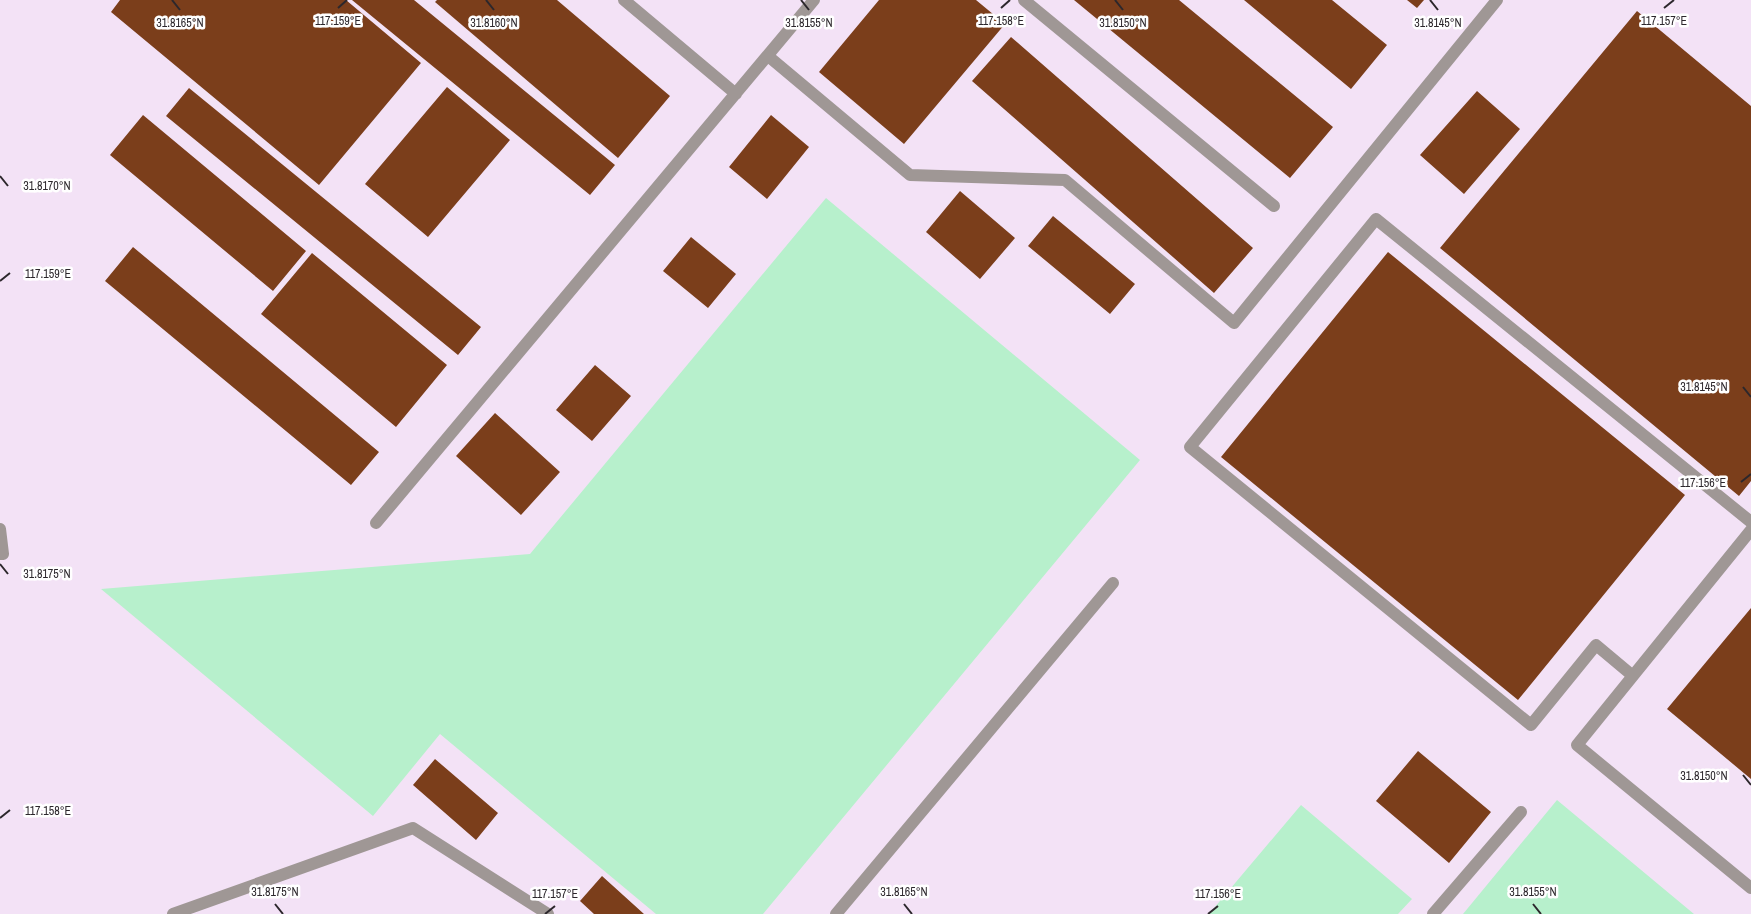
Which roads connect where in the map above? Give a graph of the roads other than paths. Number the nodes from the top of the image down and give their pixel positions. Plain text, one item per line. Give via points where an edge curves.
1 (624, 0) edge
2 (814, 0) edge
3 (1024, 0) edge
4 (1497, 0) edge
5 (768, 56) junction
6 (736, 94) junction
7 (1274, 206) dead end
8 (1751, 522) edge
9 (376, 523) dead end
10 (0, 529) edge
11 (1751, 530) edge
12 (0, 554) edge
13 (1113, 583) dead end
14 (1633, 676) junction
15 (1520, 812) dead end
16 (1751, 888) edge
17 (173, 914) edge
18 (548, 914) edge
19 (836, 914) edge
20 (1433, 914) edge

1 - 6 lane
2 - 5 lane
3 - 7 lane
4 - 5 lane via 1234,323 1065,180 910,175
5 - 6 lane
6 - 9 lane
8 - 14 lane via 1376,219 1190,447 1530,725 1596,645
10 - 12 lane via 3,554
11 - 14 lane
13 - 19 lane
14 - 16 lane via 1577,745
15 - 20 lane
17 - 18 lane via 413,828

